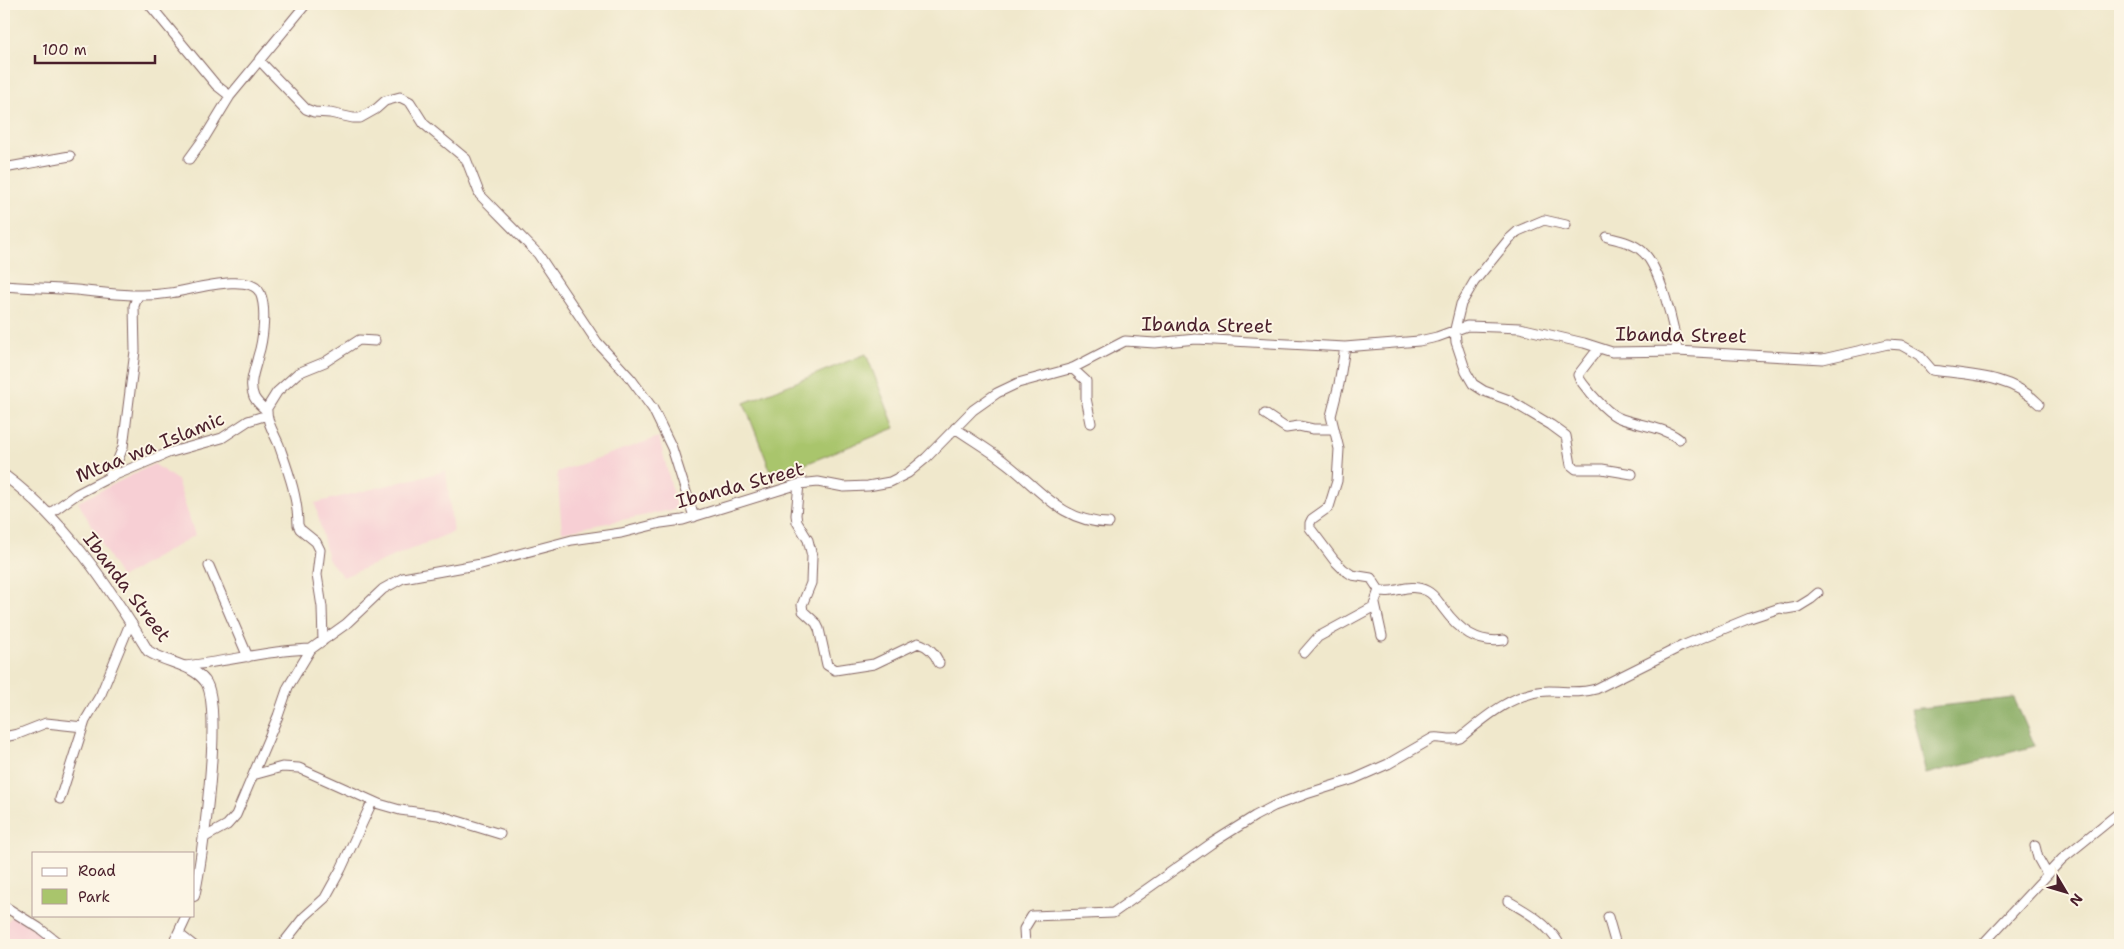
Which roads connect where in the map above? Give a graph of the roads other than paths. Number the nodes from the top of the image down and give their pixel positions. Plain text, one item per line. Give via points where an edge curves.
1 (149, 4) edge
2 (306, 4) edge
3 (259, 60) junction
4 (230, 96) junction
5 (70, 156) dead end
6 (189, 159) dead end
7 (4, 168) edge
8 (1566, 225) dead end
9 (1607, 237) dead end
10 (4, 286) edge
11 (138, 296) junction
12 (1455, 329) junction
13 (375, 341) dead end
14 (1345, 347) junction
15 (1598, 348) junction
16 (1677, 351) junction
17 (1072, 368) junction
18 (2039, 404) dead end
19 (1333, 409) junction
20 (267, 413) junction
21 (1265, 414) dead end
22 (1091, 423) dead end
23 (955, 428) junction
24 (1320, 429) junction
25 (1333, 429) junction
26 (1678, 439) dead end
27 (1632, 474) dead end
28 (4, 475) edge
29 (108, 478) junction
30 (799, 484) junction
31 (48, 514) junction
32 (694, 518) junction
33 (1109, 523) dead end
34 (210, 566) dead end
35 (1379, 590) junction
36 (1818, 593) dead end
37 (1375, 604) junction
38 (132, 624) junction
39 (1382, 636) dead end
40 (1504, 640) dead end
41 (323, 641) junction
42 (310, 649) junction
43 (1304, 653) dead end
44 (248, 657) junction
45 (939, 663) dead end
46 (184, 666) junction
47 (83, 727) junction
48 (4, 737) edge
49 (254, 775) junction
50 (60, 799) dead end
51 (372, 802) junction
52 (2120, 812) edge
53 (500, 834) dead end
54 (205, 837) junction
55 (2034, 846) dead end
56 (2047, 874) junction
57 (195, 892) edge
58 (1508, 901) dead end
59 (4, 906) edge
60 (187, 916) edge
61 (1608, 917) dead end
62 (179, 934) junction
63 (61, 945) edge
64 (173, 945) edge
65 (193, 945) edge
66 (282, 945) edge
67 (1025, 945) edge
68 (1560, 945) edge
69 (1616, 945) edge
70 (1982, 945) edge

1 - 4 street via 216,85
2 - 3 street
3 - 4 street
3 - 32 street via 306,109 314,112 353,118 368,114 394,98 410,102 424,124 466,159 480,195 538,254 597,342 653,409 672,448
4 - 6 street
5 - 7 street
8 - 12 street via 1544,220 1518,231 1509,239 1471,287 1461,304
9 - 16 street via 1645,252 1669,310
10 - 11 street
11 - 20 street via 238,282 249,283 259,290 263,322 252,389 258,404
11 - 29 street via 134,306 134,350 122,447
12 - 14 street, Ibanda Street via 1419,342
12 - 15 street, Ibanda Street via 1467,326 1520,328
12 - 27 street via 1456,342 1473,384 1509,400 1566,436 1571,465
13 - 20 street via 359,340 325,362 298,373 269,402
14 - 17 street, Ibanda Street via 1196,339 1155,343 1125,341
14 - 19 street
15 - 16 street, Ibanda Street via 1612,352
15 - 26 street via 1578,375 1597,400 1616,417 1657,428
16 - 18 street, Ibanda Street via 1824,359 1888,344 1902,345 1919,355 1932,370 2002,380 2030,394
17 - 22 street via 1086,381
17 - 23 street, Ibanda Street via 996,392
19 - 24 street
19 - 25 street
20 - 29 street, Mtaa wa Islamic via 222,438 176,450
20 - 41 street via 295,492 298,525 320,550 317,575 322,601
21 - 24 street via 1286,428
23 - 30 street, Ibanda Street via 908,473 890,482 844,487 818,482
23 - 33 street via 1006,462 1058,507 1086,520
24 - 25 street
25 - 35 street via 1339,449 1337,481 1329,507 1312,519 1310,526 1339,566 1352,574 1371,578
28 - 31 street, Ibanda Street
29 - 31 street, Mtaa wa Islamic via 76,494
30 - 32 street, Ibanda Street
30 - 45 street via 797,522 808,540 812,556 811,583 802,605 803,611 816,623 827,665 835,670 874,664 918,642 931,650
31 - 38 street, Ibanda Street via 109,588
32 - 41 street, Ibanda Street via 572,540 481,564 404,578 384,589
34 - 44 street
35 - 37 street
35 - 40 street via 1389,592 1405,587 1426,590 1474,638 1491,642
36 - 67 street via 1798,607 1780,608 1750,618 1682,646 1596,689 1581,693 1547,691 1514,700 1496,709 1460,738 1433,738 1354,779 1274,806 1212,843 1113,913 1032,916 1024,929
37 - 39 street
37 - 43 street via 1318,637
38 - 46 street, Ibanda Street via 148,651
38 - 47 street
41 - 42 street, Ibanda Street
42 - 44 street
42 - 49 street via 288,686
44 - 46 street
46 - 54 street, Ibanda Street via 205,681 211,691 212,732
47 - 48 street via 46,723
47 - 50 street
49 - 51 street via 282,767 299,768
49 - 54 street via 232,820
51 - 53 street via 393,809 438,814
51 - 66 street via 326,898 304,917
52 - 56 street
54 - 57 street, Ibanda Street
55 - 56 street
56 - 70 street
58 - 68 street via 1540,921
59 - 63 street
60 - 62 street
61 - 69 street
62 - 64 street
62 - 65 street

